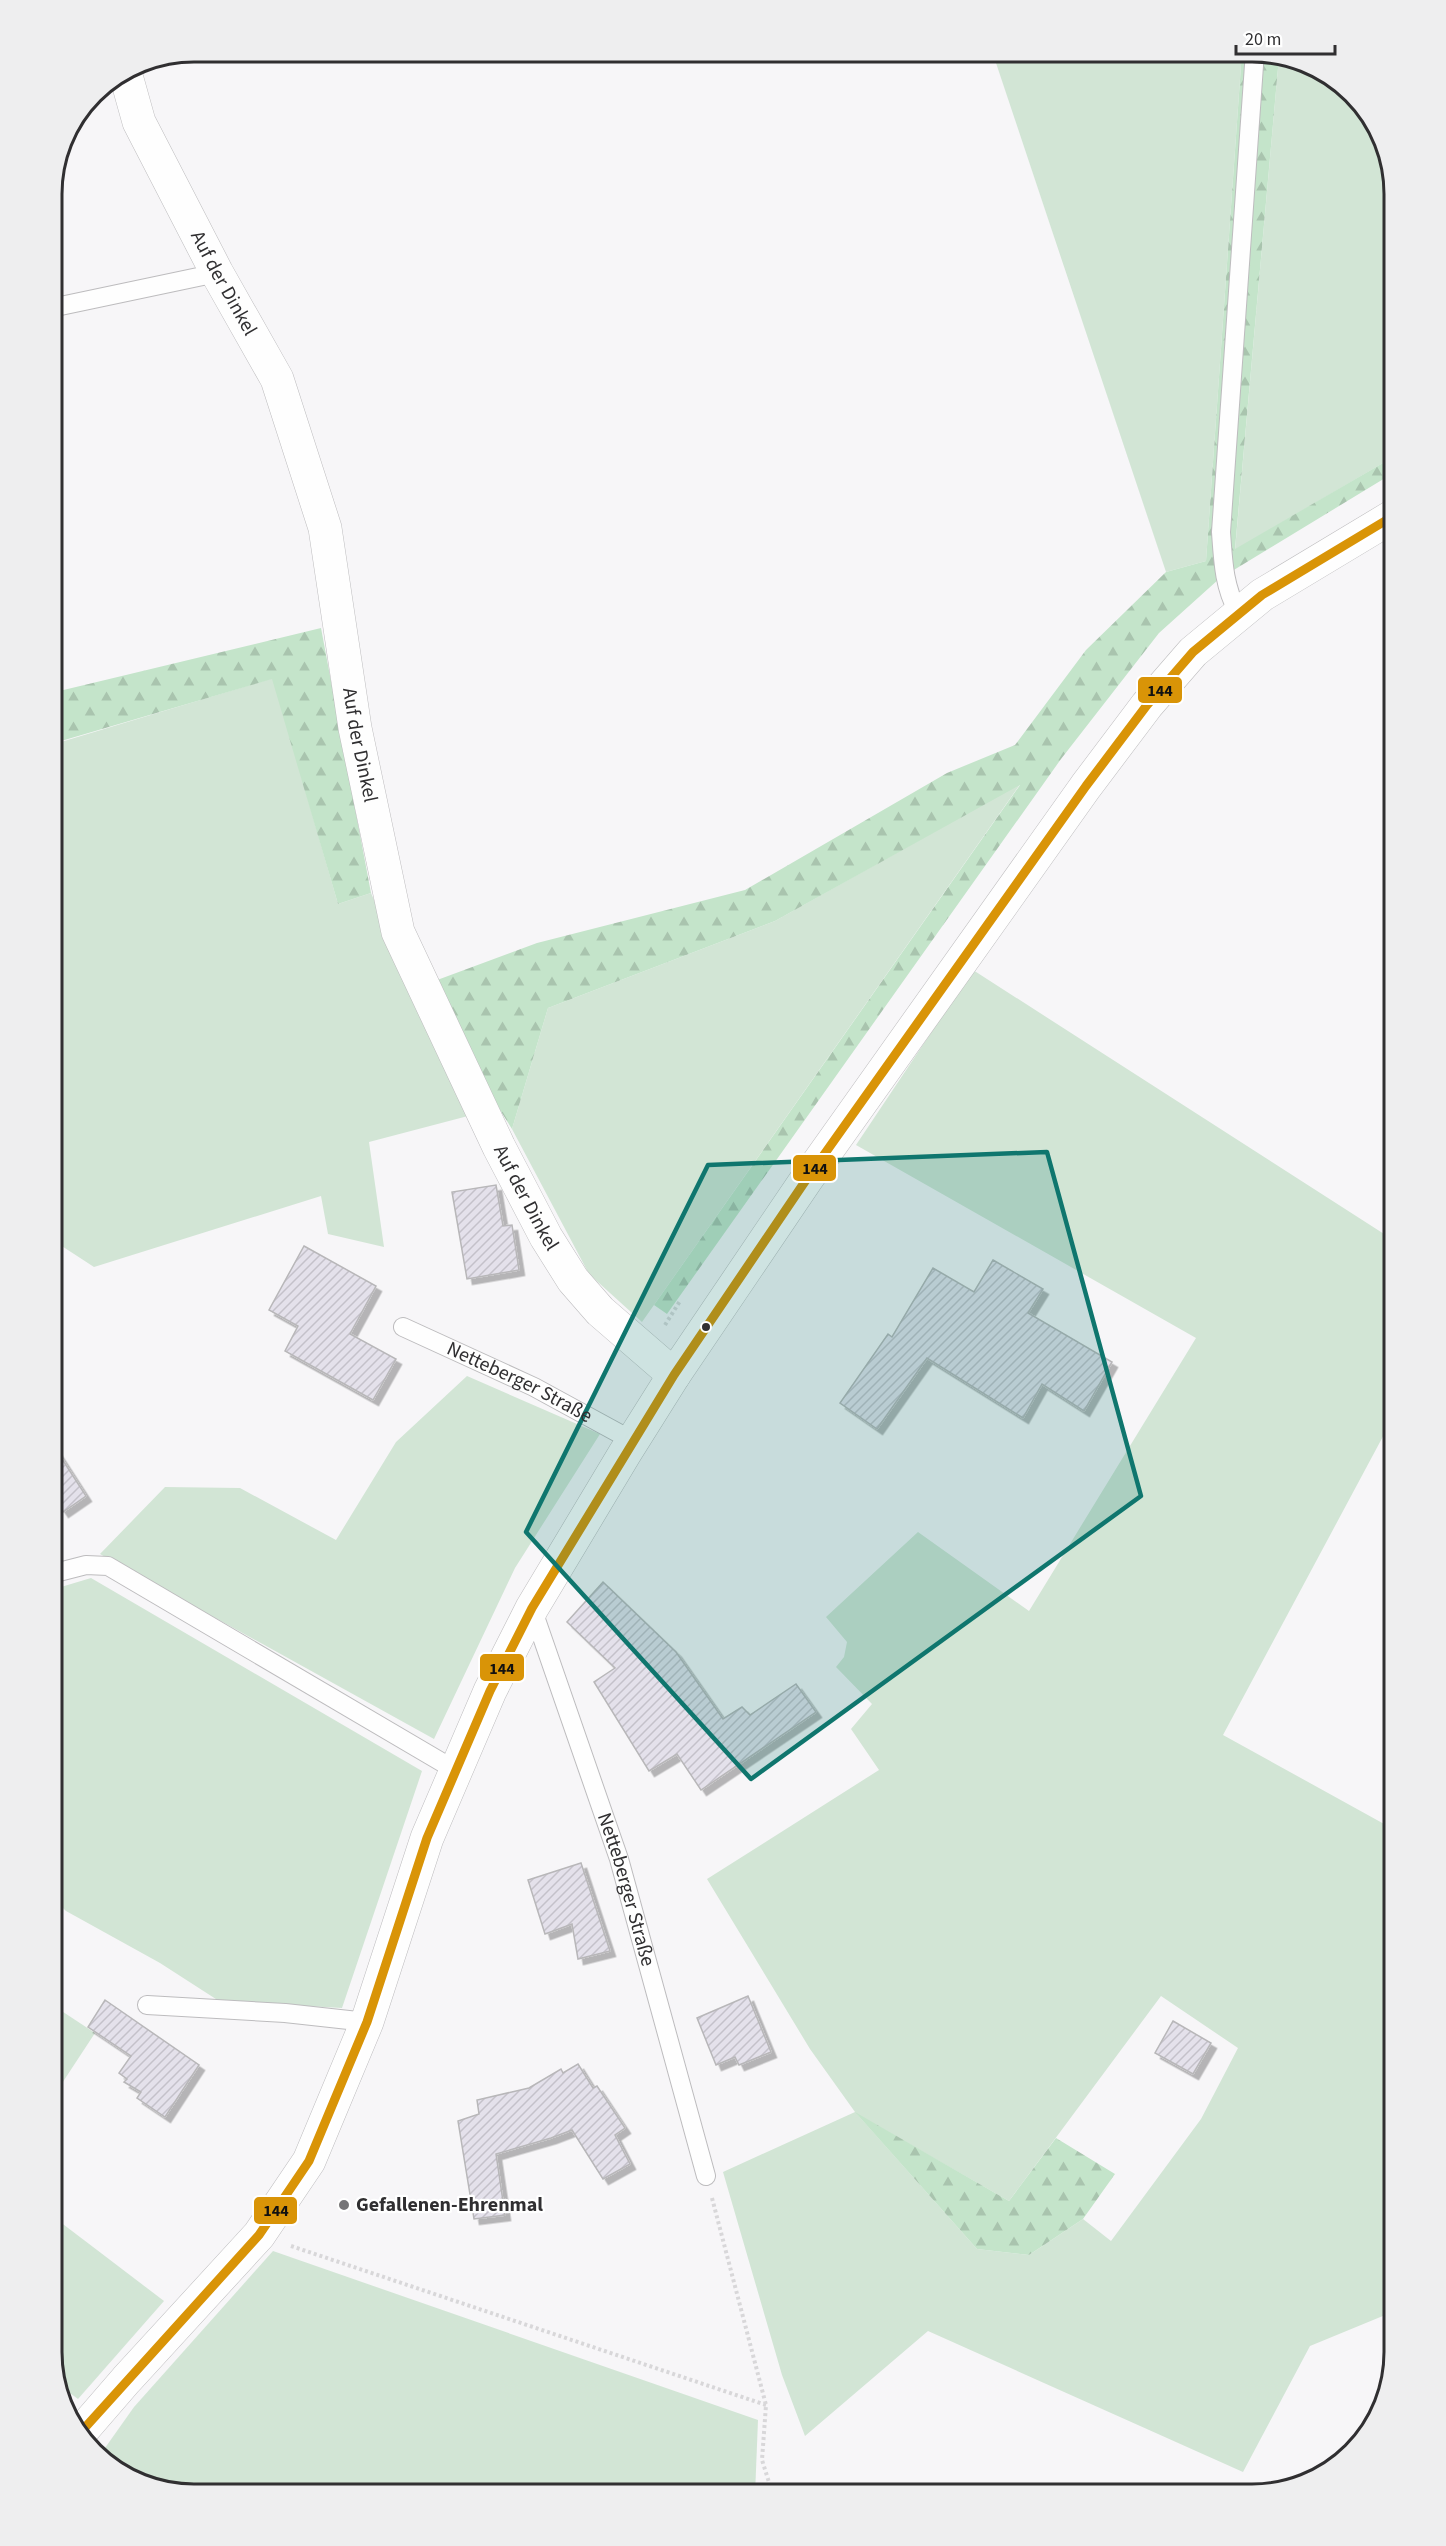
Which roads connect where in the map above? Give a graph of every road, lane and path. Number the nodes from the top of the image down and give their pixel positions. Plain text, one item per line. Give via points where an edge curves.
1 (1254, 62) edge
2 (127, 80) edge
3 (217, 273) junction
4 (62, 306) edge
5 (1384, 521) edge
6 (1238, 612) junction
7 (403, 1327) dead end
8 (674, 1375) junction
9 (633, 1441) junction
10 (61, 1571) edge
11 (532, 1608) junction
12 (455, 1770) junction
13 (147, 2005) dead end
14 (367, 2022) junction
15 (706, 2176) joint
16 (259, 2235) junction
17 (766, 2405) junction
18 (85, 2427) edge
19 (770, 2484) edge

1 - 6 lane via 1221,532 1225,580
2 - 3 street, Auf der Dinkel via 139,122
3 - 4 lane
3 - 8 street, Auf der Dinkel via 277,379 325,528 354,728 398,932 546,1237 573,1280 600,1311
5 - 6 street
6 - 8 street via 1193,652 1086,786 820,1161
7 - 9 lane, Netteberger Straße via 534,1387
8 - 9 street
9 - 11 street
10 - 12 lane via 86,1565 108,1566
11 - 12 street
11 - 15 lane, Netteberger Straße via 618,1859
12 - 14 street via 428,1838
13 - 14 lane
14 - 16 street via 309,2161
15 - 17 path
16 - 17 path
16 - 18 street
17 - 19 path via 762,2460

